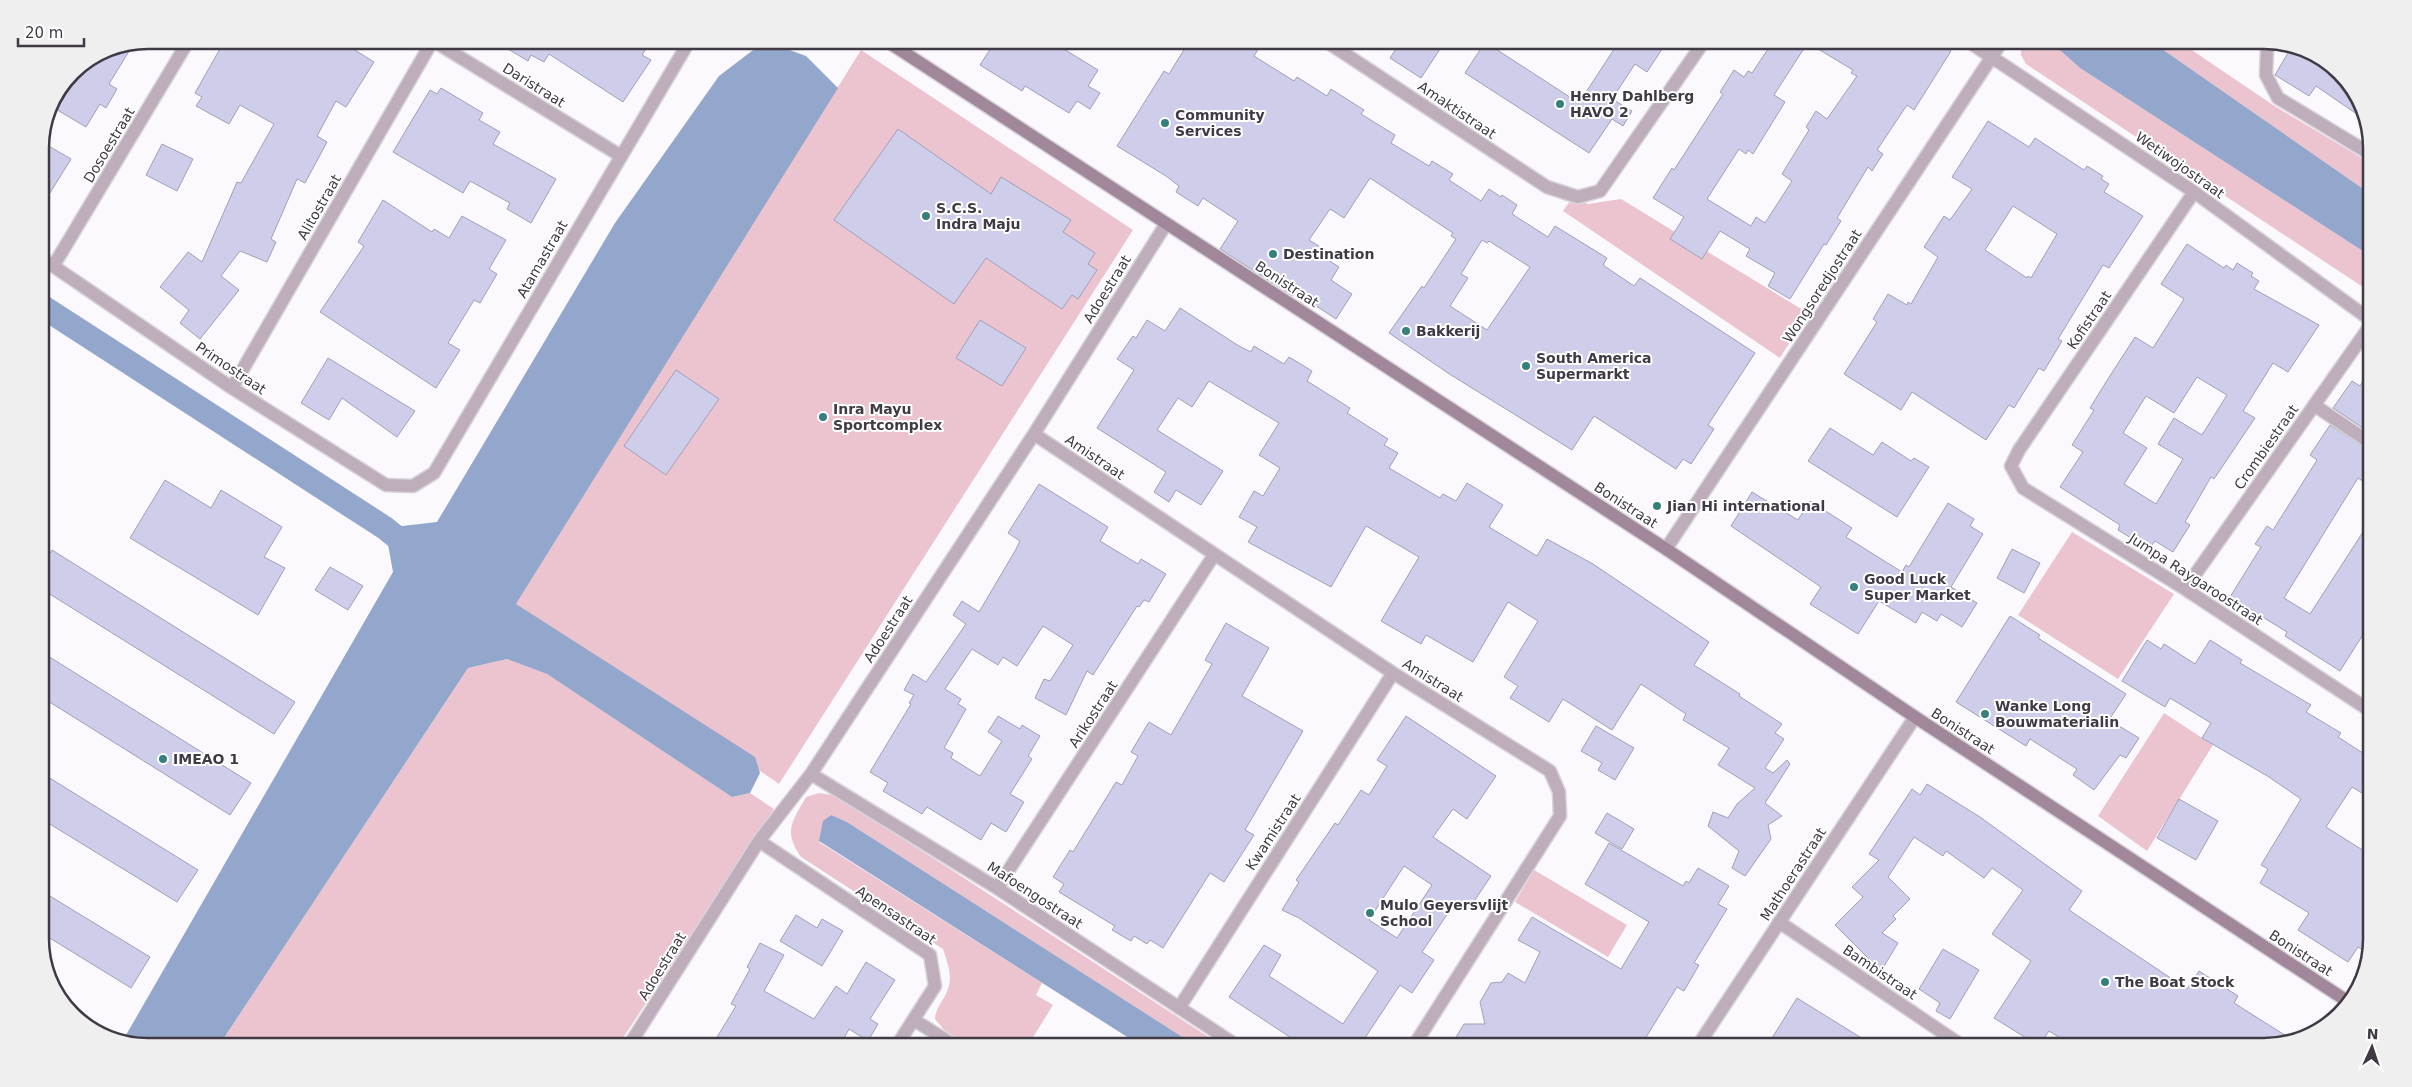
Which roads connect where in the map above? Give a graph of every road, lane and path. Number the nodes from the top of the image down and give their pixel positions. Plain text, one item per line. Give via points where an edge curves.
1 (184, 49) edge
2 (427, 49) edge
3 (447, 49) edge
4 (685, 49) edge
5 (899, 49) edge
6 (1338, 49) edge
7 (1699, 49) edge
8 (1981, 49) edge
9 (1997, 49) edge
10 (2267, 49) edge
11 (1993, 56) junction
12 (2363, 150) edge
13 (620, 156) junction
14 (2194, 192) junction
15 (1166, 224) junction
16 (49, 262) edge
17 (54, 265) junction
18 (2363, 315) edge
19 (2363, 335) edge
20 (232, 388) junction
21 (2314, 405) junction
22 (1034, 434) junction
23 (2363, 438) edge
24 (2011, 466) joint
25 (413, 486) joint
26 (1666, 549) junction
27 (1214, 555) junction
28 (2185, 589) junction
29 (1393, 673) junction
30 (2363, 706) edge
31 (1915, 717) junction
32 (811, 774) junction
33 (759, 841) junction
34 (997, 888) junction
35 (1779, 922) junction
36 (2344, 999) edge
37 (1179, 1008) junction
38 (914, 1020) junction
39 (634, 1038) edge
40 (902, 1038) edge
41 (943, 1038) edge
42 (1224, 1038) edge
43 (1419, 1038) edge
44 (1703, 1038) edge
45 (1951, 1038) edge

1 - 17 street, Dosoestraat
2 - 20 street, Alitostraat
3 - 13 street, Daristraat
4 - 13 street, Atamastraat
5 - 15 street, Bonistraat
6 - 7 street, Amaktistraat via 1547,187 1578,197 1600,191
8 - 11 street, Wetiwojostraat
9 - 11 street, Wongsoredjostraat
10 - 12 street via 2266,75 2278,98
11 - 14 street, Wetiwojostraat
11 - 26 street, Wongsoredjostraat
13 - 25 street, Atamastraat via 434,473
14 - 18 street, Wetiwojostraat
14 - 24 street, Kofistraat
15 - 22 street, Adoestraat
15 - 26 street, Bonistraat
16 - 17 street, Primostraat
17 - 20 street, Primostraat
19 - 21 street, Crombiestraat
20 - 25 street, Primostraat via 386,485
21 - 23 street
21 - 28 street, Crombiestraat
22 - 27 street, Amistraat
22 - 32 street, Adoestraat
24 - 28 street, Jumpa Raygaroostraat via 2022,488
26 - 31 street, Bonistraat
27 - 29 street, Amistraat
27 - 34 street, Arikostraat
28 - 30 street, Jumpa Raygaroostraat
29 - 37 street, Kwamistraat
29 - 43 street, Amistraat via 1550,771 1559,792 1560,816
31 - 35 street, Mathoerastraat
31 - 36 street, Bonistraat
32 - 33 street, Adoestraat
32 - 34 street, Mafoengostraat
33 - 38 street, Apensastraat via 930,955 935,986
33 - 39 street, Adoestraat
34 - 37 street, Mafoengostraat
35 - 44 street, Mathoerastraat
35 - 45 street, Bambistraat
37 - 42 street, Mafoengostraat
38 - 40 street, Apensastraat
38 - 41 street

